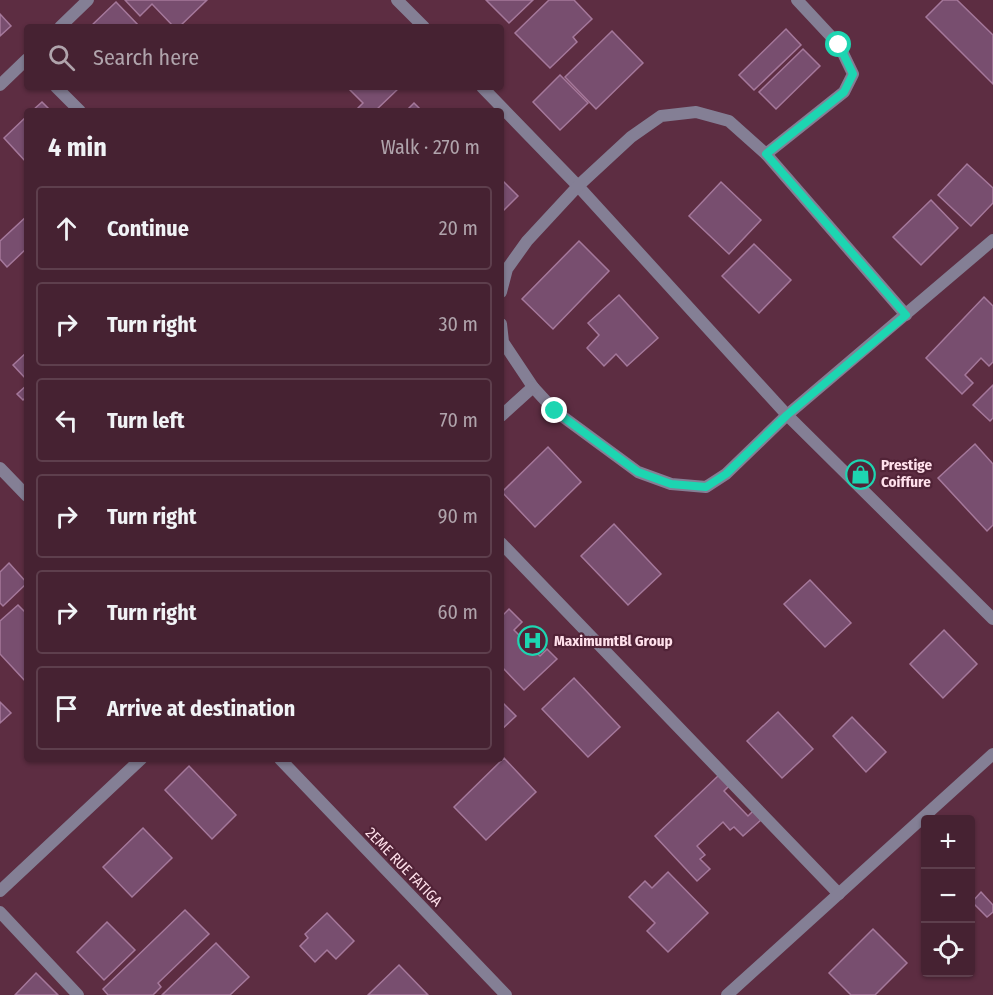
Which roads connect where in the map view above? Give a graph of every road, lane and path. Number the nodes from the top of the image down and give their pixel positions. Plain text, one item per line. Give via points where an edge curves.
1 (88, 0) edge
2 (397, 0) edge
3 (797, 0) edge
4 (63, 24) edge
5 (421, 24) edge
6 (24, 62) edge
7 (0, 85) edge
8 (59, 90) edge
9 (485, 90) edge
10 (77, 108) edge
11 (502, 108) edge
12 (504, 110) edge
13 (766, 154) junction
14 (578, 186) junction
15 (993, 240) edge
16 (504, 280) edge
17 (906, 315) junction
18 (504, 344) edge
19 (532, 387) junction
20 (504, 413) edge
21 (787, 415) junction
22 (0, 468) edge
23 (24, 493) edge
24 (504, 546) edge
25 (993, 619) edge
26 (993, 754) edge
27 (138, 762) edge
28 (283, 762) edge
29 (0, 891) edge
30 (839, 894) junction
31 (0, 912) edge
32 (78, 995) edge
33 (506, 995) edge
34 (727, 995) edge

1 - 4 street
2 - 5 street
3 - 13 street via 839,45 853,74 844,92
6 - 7 street
8 - 10 street
9 - 11 street
12 - 14 street
13 - 14 street via 729,121 696,112 661,116 631,137
13 - 17 street
14 - 16 street via 527,241 507,269
14 - 21 street
15 - 17 street
17 - 21 street
18 - 19 street
19 - 20 street
19 - 21 street via 555,411 610,453 638,472 671,484 706,487 726,474
21 - 25 street
22 - 23 street
24 - 30 street
26 - 30 street
27 - 29 street
28 - 33 street, 2EME RUE FATIGA
30 - 34 street
31 - 32 street

